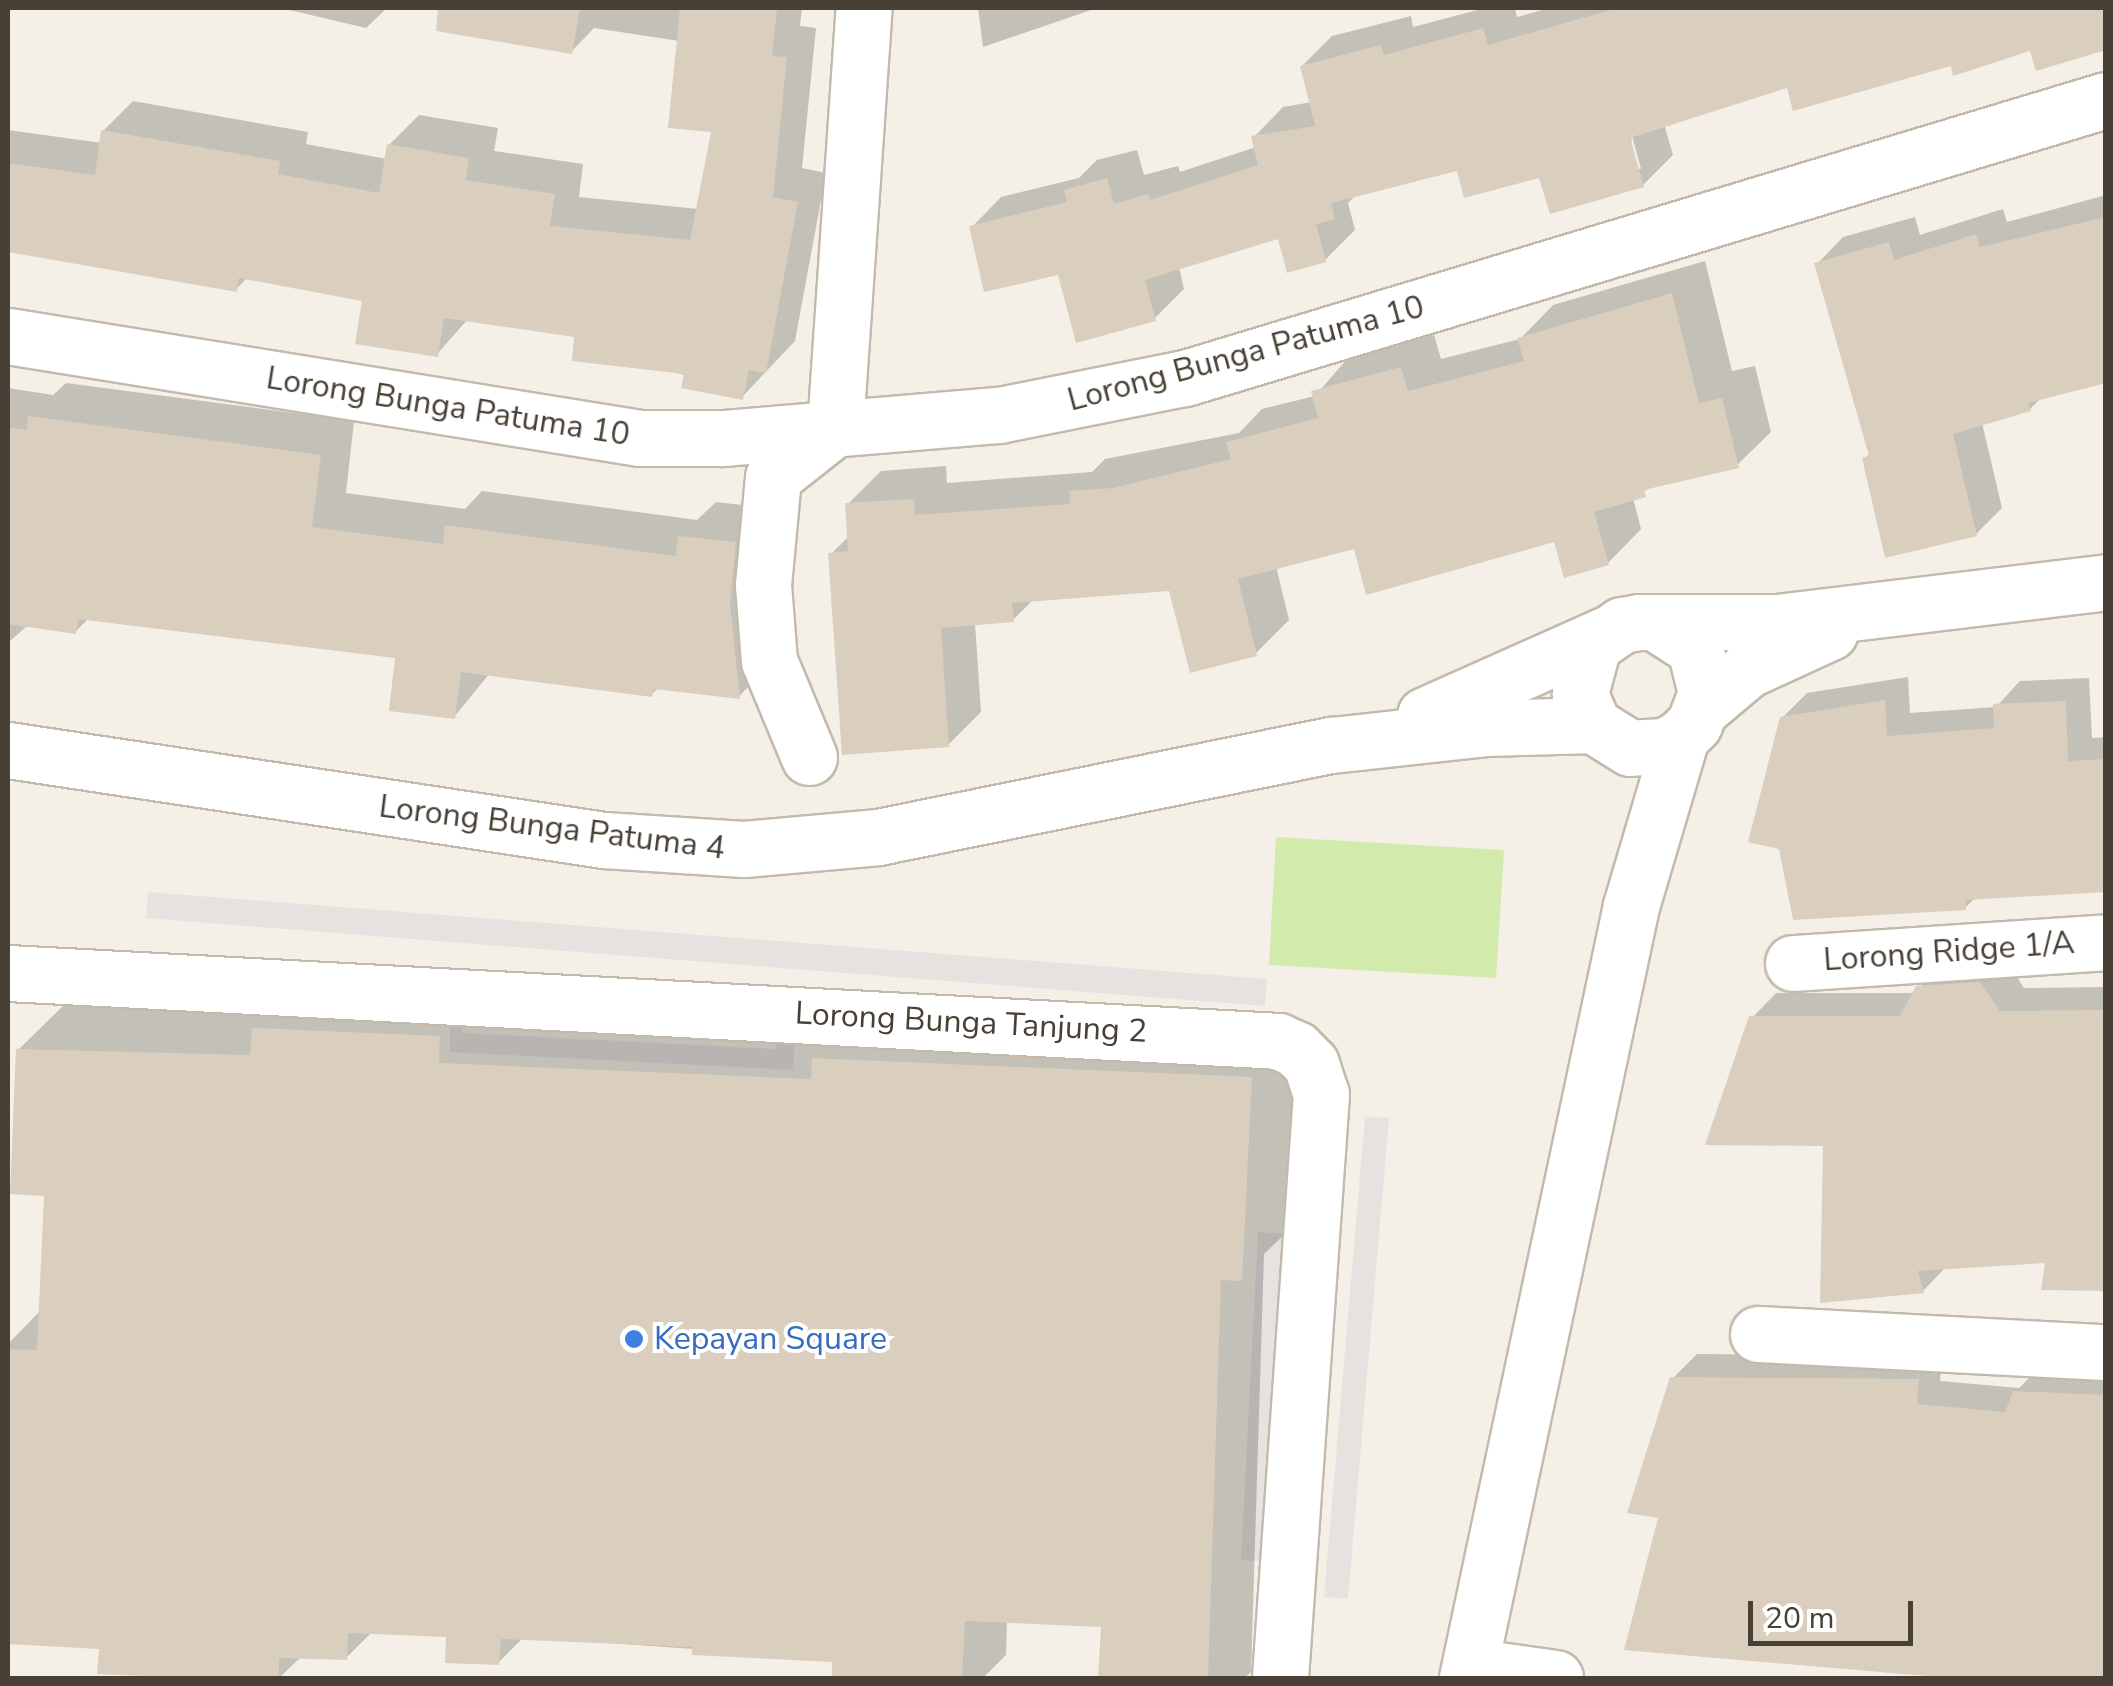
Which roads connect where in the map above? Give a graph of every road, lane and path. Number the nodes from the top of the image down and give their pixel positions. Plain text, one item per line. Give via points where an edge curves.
1 (864, 8) edge
2 (2106, 100) edge
3 (8, 336) edge
4 (835, 428) junction
5 (2106, 582) edge
6 (1915, 609) junction
7 (1632, 628) junction
8 (1692, 722) junction
9 (1603, 733) junction
10 (1332, 745) junction
11 (8, 750) edge
12 (809, 757) dead end
13 (1631, 906) junction
14 (2106, 942) edge
15 (1793, 963) dead end
16 (8, 973) edge
17 (1758, 1334) dead end
18 (2106, 1352) edge
19 (1468, 1672) edge
20 (1280, 1678) edge
21 (1554, 1678) edge

1 - 4 street
2 - 4 street, Lorong Bunga Patuma 10 via 1184,378 999,415
3 - 4 street, Lorong Bunga Patuma 10 via 640,438
4 - 12 street via 773,478 763,585 770,661
5 - 6 street
6 - 7 street
6 - 8 street via 1783,650 1747,670
7 - 8 street via 1695,648 1706,677
7 - 9 street via 1594,646 1581,677
7 - 10 street via 1480,696
8 - 9 street via 1647,750
8 - 13 street
9 - 10 street via 1485,728
9 - 13 street
10 - 11 street, Lorong Bunga Patuma 4 via 878,838 744,849 604,840
13 - 19 street
14 - 15 street, Lorong Ridge 1/A
16 - 20 street, Lorong Bunga Tanjung 2 via 1278,1040 1296,1049 1311,1064 1321,1094
17 - 18 street
19 - 21 street

